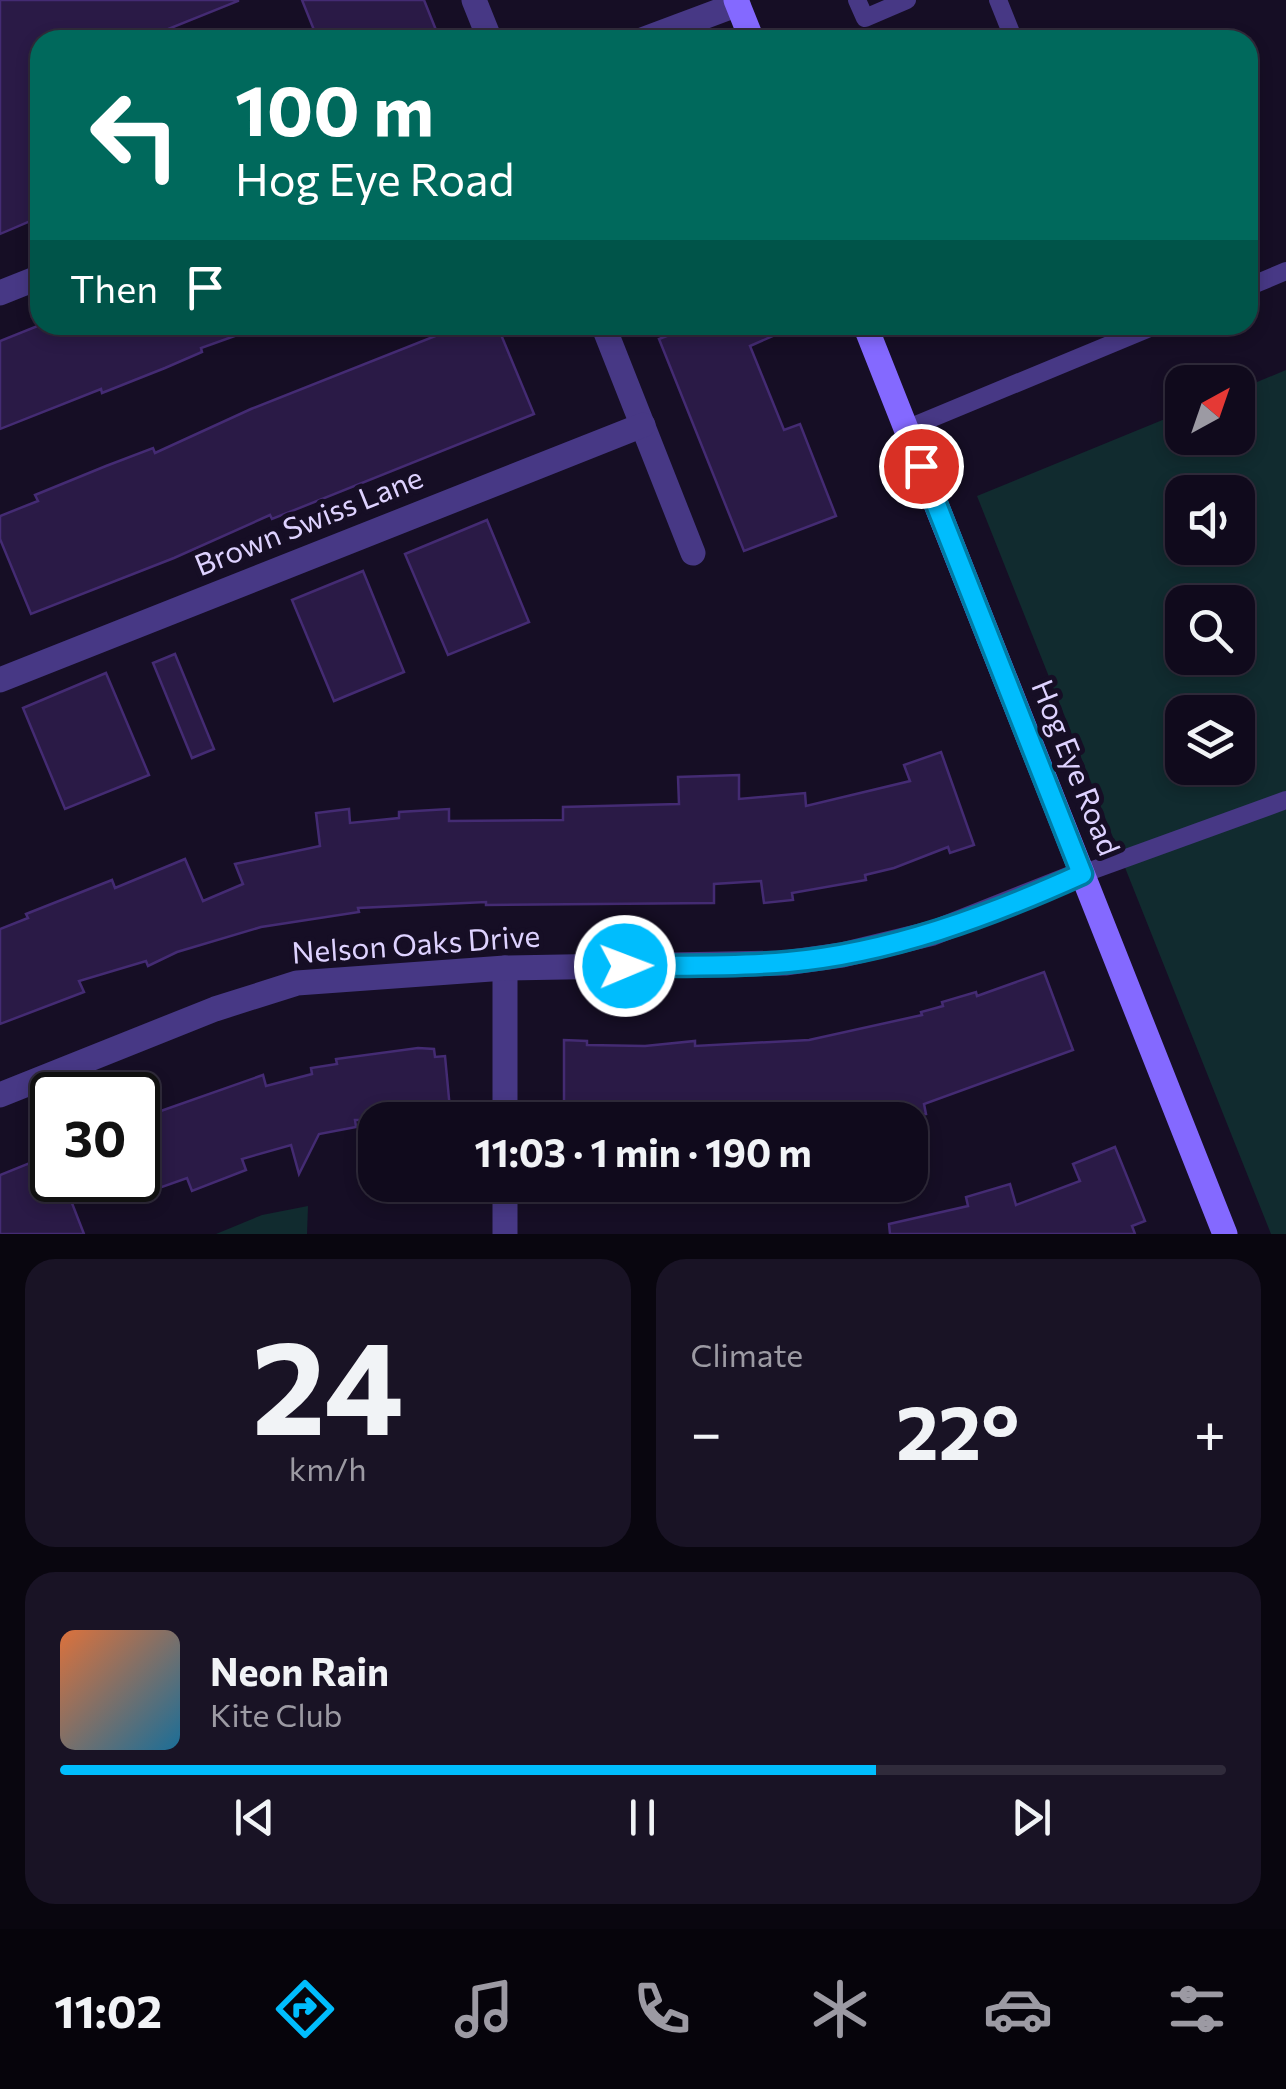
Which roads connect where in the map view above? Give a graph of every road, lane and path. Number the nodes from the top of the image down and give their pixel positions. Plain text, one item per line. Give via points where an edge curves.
1 (474, 0) edge
2 (857, 0) edge
3 (906, 0) edge
4 (998, 0) edge
5 (737, 2) edge
6 (486, 30) edge
7 (667, 30) edge
8 (748, 30) edge
9 (1010, 30) edge
10 (1286, 272) edge
11 (30, 281) edge
12 (1258, 284) edge
13 (0, 293) edge
14 (607, 335) edge
15 (869, 335) edge
16 (1121, 335) edge
17 (643, 425) junction
18 (906, 429) junction
19 (694, 552) dead end
20 (0, 680) edge
21 (1286, 800) edge
22 (1082, 874) junction
23 (505, 968) junction
24 (0, 1095) edge
25 (506, 1102) edge
26 (505, 1202) edge
27 (505, 1234) edge
28 (1225, 1234) edge

1 - 6 street
2 - 3 lane via 865,18
4 - 9 lane
5 - 7 street
5 - 8 street
10 - 12 lane
11 - 13 street
14 - 17 street
15 - 18 street, Hog Eye Road
16 - 18 lane
17 - 19 street
17 - 20 street, Brown Swiss Lane
18 - 22 street, Hog Eye Road
21 - 22 lane
22 - 23 street, Nelson Oaks Drive via 933,933 842,955 785,963
22 - 28 street, Hog Eye Road
23 - 24 street, Nelson Oaks Drive via 298,983 215,1008
23 - 25 street
26 - 27 street

